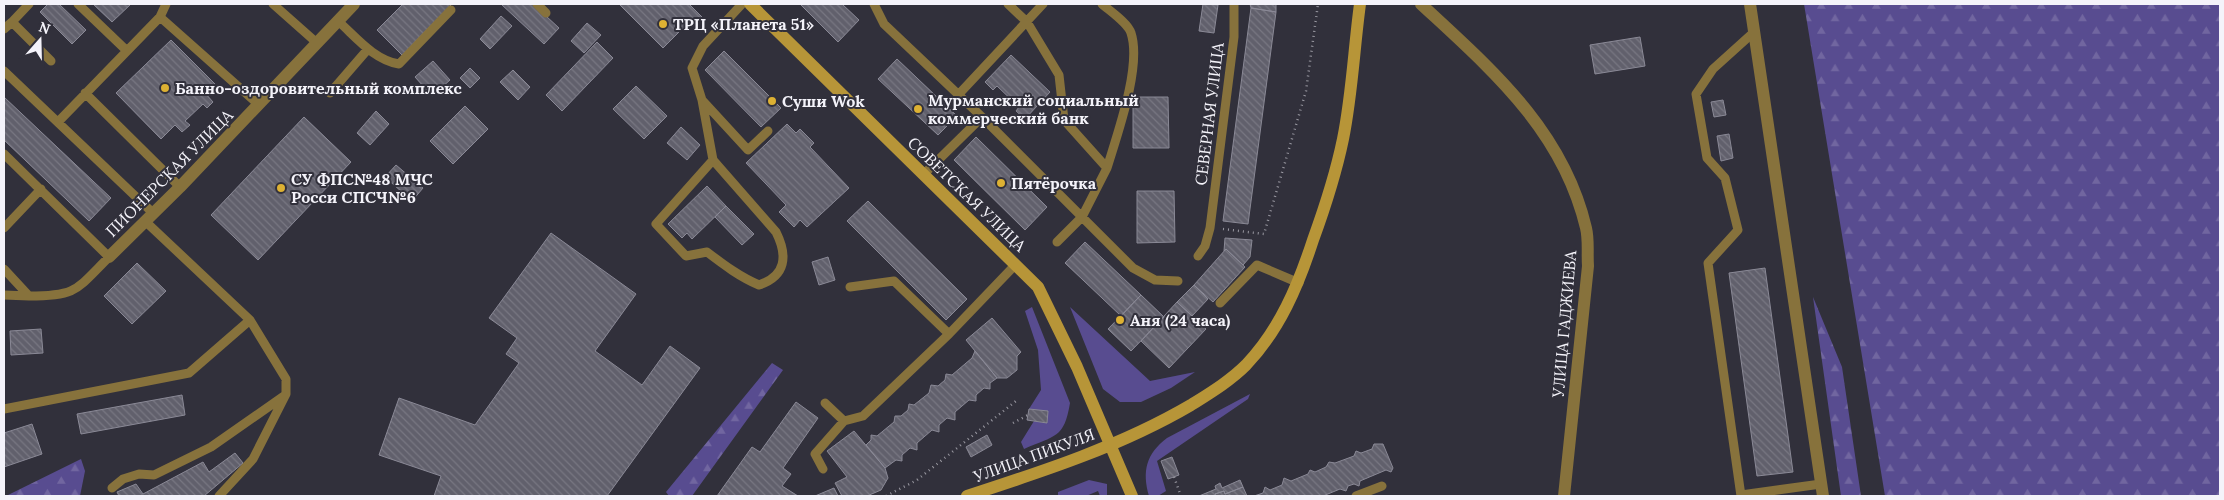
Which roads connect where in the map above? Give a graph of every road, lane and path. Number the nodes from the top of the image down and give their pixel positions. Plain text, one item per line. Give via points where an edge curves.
1 (29, 4) edge
2 (78, 4) edge
3 (166, 4) edge
4 (273, 4) edge
5 (354, 4) edge
6 (537, 4) edge
7 (742, 4) edge
8 (750, 4) edge
9 (874, 4) edge
10 (1008, 4) edge
11 (1043, 4) edge
12 (1102, 4) edge
13 (1234, 4) edge
14 (1318, 4) edge
15 (1360, 4) edge
16 (1421, 4) edge
17 (1750, 4) edge
18 (451, 10) dead end
19 (546, 13) dead end
20 (160, 18) junction
21 (338, 21) junction
22 (12, 22) junction
23 (1027, 22) junction
24 (4, 29) edge
25 (1754, 32) junction
26 (317, 44) junction
27 (368, 49) junction
28 (126, 50) junction
29 (51, 61) dead end
30 (4, 71) edge
31 (85, 93) junction
32 (330, 93) dead end
33 (959, 94) junction
34 (702, 100) junction
35 (259, 105) junction
36 (982, 117) junction
37 (58, 122) junction
38 (768, 131) dead end
39 (4, 154) edge
40 (713, 160) junction
41 (1107, 168) junction
42 (924, 174) junction
43 (180, 187) junction
44 (41, 189) junction
45 (1082, 216) junction
46 (150, 218) junction
47 (4, 228) edge
48 (1210, 228) junction
49 (1057, 242) dead end
50 (1198, 256) dead end
51 (109, 258) junction
52 (1016, 264) junction
53 (4, 269) edge
54 (1178, 280) dead end
55 (1299, 283) junction
56 (850, 287) dead end
57 (4, 295) edge
58 (29, 296) junction
59 (1220, 303) dead end
60 (250, 320) junction
61 (949, 334) junction
62 (286, 394) junction
63 (1016, 401) dead end
64 (825, 404) dead end
65 (4, 408) edge
66 (1028, 415) dead end
67 (844, 421) junction
68 (1013, 423) dead end
69 (1111, 444) junction
70 (823, 469) dead end
71 (1174, 477) dead end
72 (1382, 486) dead end
73 (112, 488) dead end
74 (1822, 490) edge
75 (219, 496) edge
76 (886, 496) edge
77 (968, 496) edge
78 (1132, 496) edge
79 (1181, 496) edge
80 (1356, 496) edge
81 (1564, 496) edge
82 (1741, 496) edge

1 - 22 lane
2 - 28 lane
3 - 20 lane
4 - 26 lane
5 - 21 street, ПИОНЕРСКАЯ УЛИЦА
6 - 19 lane
7 - 34 lane via 696,57 692,68
8 - 42 main road, СОВЕТСКАЯ УЛИЦА
9 - 33 lane via 884,24
10 - 23 lane
11 - 23 lane
12 - 41 lane via 1131,31 1134,52 1124,116
13 - 48 lane, СЕВЕРНАЯ УЛИЦА via 1234,37
14 - 48 path via 1306,91 1264,234
15 - 55 main road, УЛИЦА ПИКУЛЯ via 1343,138 1330,190
16 - 81 street, УЛИЦА ГАДЖИЕВА via 1496,72 1547,135 1573,189 1586,229 1588,266
17 - 25 street
18 - 27 lane via 399,64 388,62
20 - 28 lane
20 - 35 lane
21 - 26 street, ПИОНЕРСКАЯ УЛИЦА
21 - 27 lane
22 - 24 lane
22 - 29 lane
23 - 33 lane
23 - 41 lane via 1060,75 1064,120
25 - 74 street
25 - 82 lane via 1713,70 1696,94 1707,158 1725,178 1738,230 1708,263
26 - 35 street, ПИОНЕРСКАЯ УЛИЦА
27 - 32 lane
28 - 31 lane
30 - 37 lane
31 - 37 lane
31 - 43 lane
33 - 36 lane
34 - 38 lane via 748,150
34 - 40 lane
35 - 43 street, ПИОНЕРСКАЯ УЛИЦА
36 - 42 lane
36 - 45 lane
37 - 46 lane
39 - 44 lane, ПИОНЕРСКАЯ УЛИЦА
40 - 40 lane via 776,232 782,244 783,259 779,273 772,281 759,285 735,273 708,252 686,256 656,224
41 - 45 lane
42 - 52 main road, СОВЕТСКАЯ УЛИЦА
43 - 46 street, ПИОНЕРСКАЯ УЛИЦА
44 - 47 lane
44 - 51 lane, ПИОНЕРСКАЯ УЛИЦА
45 - 49 lane
45 - 54 lane via 1133,268 1155,280
46 - 51 street, ПИОНЕРСКАЯ УЛИЦА
46 - 60 lane
48 - 50 lane, СЕВЕРНАЯ УЛИЦА
51 - 58 lane via 77,289 66,294
52 - 61 lane
52 - 69 main road, СОВЕТСКАЯ УЛИЦА via 1038,287
53 - 58 lane
55 - 59 lane via 1257,265
55 - 69 main road, УЛИЦА ПИКУЛЯ via 1266,341 1245,366 1212,392 1157,425
56 - 61 lane via 894,281
57 - 58 lane
60 - 62 lane via 286,379
60 - 65 lane via 189,373
61 - 67 lane via 863,416
62 - 73 lane via 211,447 154,475 139,474
62 - 75 lane via 253,459
63 - 76 path via 917,480
64 - 67 lane
66 - 68 path
67 - 70 lane via 815,454
69 - 77 main road, УЛИЦА ПИКУЛЯ
69 - 78 main road, СОВЕТСКАЯ УЛИЦА
71 - 79 path
72 - 80 lane
74 - 82 lane

